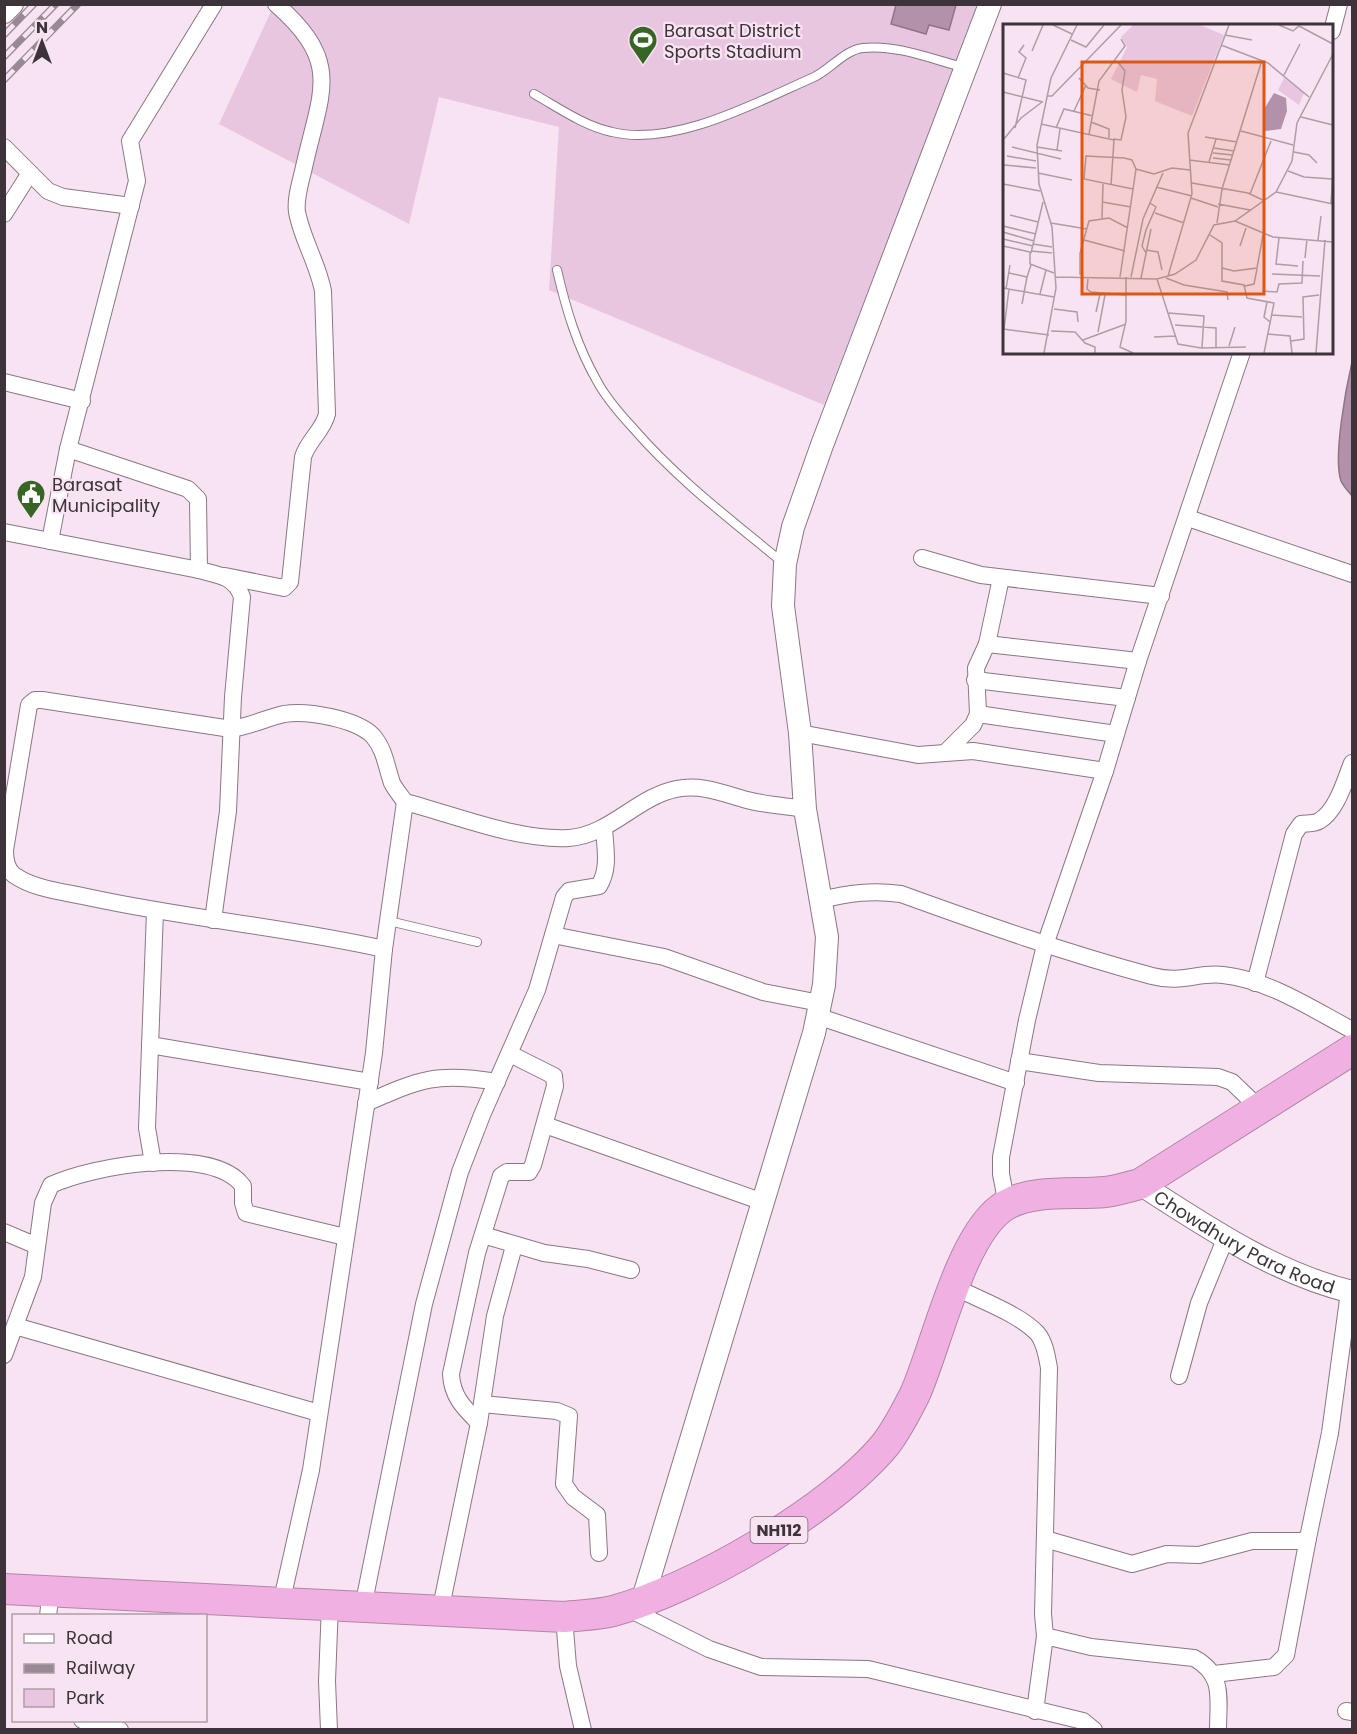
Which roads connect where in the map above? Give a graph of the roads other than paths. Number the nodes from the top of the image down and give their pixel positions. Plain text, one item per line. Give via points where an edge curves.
1 (12, 4) edge
2 (214, 4) edge
3 (276, 4) edge
4 (990, 4) edge
5 (1339, 4) edge
6 (4, 12) edge
7 (1333, 27) edge
8 (966, 68) junction
9 (534, 94) dead end
10 (4, 147) edge
11 (30, 173) junction
12 (131, 206) junction
13 (4, 214) edge
14 (557, 270) dead end
15 (1241, 354) edge
16 (4, 382) edge
17 (82, 401) junction
18 (68, 449) junction
19 (1188, 518) junction
20 (4, 532) edge
21 (50, 541) junction
22 (922, 558) dead end
23 (785, 564) junction
24 (199, 570) junction
25 (1353, 574) edge
26 (225, 576) junction
27 (1001, 578) junction
28 (1161, 596) junction
29 (987, 644) junction
30 (1138, 661) junction
31 (975, 680) junction
32 (1127, 698) junction
33 (978, 714) junction
34 (231, 729) junction
35 (800, 733) junction
36 (1116, 734) junction
37 (946, 752) junction
38 (1353, 763) edge
39 (1105, 771) junction
40 (405, 802) junction
41 (805, 809) junction
42 (604, 828) junction
43 (821, 900) junction
44 (155, 911) junction
45 (213, 920) junction
46 (389, 921) junction
47 (554, 935) junction
48 (477, 942) dead end
49 (1045, 945) junction
50 (384, 949) junction
51 (1255, 983) junction
52 (819, 1009) junction
53 (1353, 1030) edge
54 (150, 1045) junction
55 (1353, 1050) edge
56 (510, 1054) junction
57 (1019, 1061) junction
58 (370, 1082) junction
59 (497, 1082) junction
60 (1016, 1083) junction
61 (366, 1103) junction
62 (1258, 1107) junction
63 (545, 1125) junction
64 (153, 1163) junction
65 (1140, 1184) junction
66 (763, 1202) junction
67 (1007, 1205) junction
68 (4, 1232) edge
69 (483, 1235) junction
70 (345, 1237) junction
71 (1226, 1237) junction
72 (37, 1246) junction
73 (514, 1246) junction
74 (631, 1270) dead end
75 (953, 1286) junction
76 (1351, 1292) edge
77 (15, 1326) junction
78 (4, 1355) edge
79 (1179, 1376) dead end
80 (482, 1404) junction
81 (319, 1413) junction
82 (478, 1423) junction
83 (1308, 1538) junction
84 (1045, 1539) junction
85 (599, 1553) dead end
86 (4, 1589) edge
87 (49, 1603) edge
88 (281, 1604) junction
89 (330, 1604) junction
90 (633, 1605) junction
91 (363, 1607) junction
92 (440, 1612) junction
93 (564, 1617) junction
94 (1045, 1636) junction
95 (1214, 1674) junction
96 (1035, 1711) junction
97 (90, 1722) edge
98 (120, 1730) edge
99 (329, 1730) edge
100 (583, 1730) edge
101 (1094, 1730) edge
102 (1218, 1730) edge

1 - 6 street
2 - 12 street via 130,141 137,181
3 - 26 street via 309,37 322,70 297,212 323,291 327,414 303,457 290,582 284,588
4 - 8 street
5 - 7 street
8 - 9 lane via 904,52 861,48 815,77 699,124 654,135 609,132
8 - 23 street via 826,434
10 - 11 street
11 - 12 street via 48,191 63,197
11 - 13 street
12 - 17 street
14 - 23 lane via 567,315 580,346 597,383 617,410 682,479
15 - 19 street
16 - 17 street
17 - 18 street
18 - 21 street
18 - 24 street via 188,489 198,499
19 - 25 street
19 - 28 street
20 - 21 street
21 - 24 street
22 - 27 street
23 - 35 street via 783,606
24 - 26 street
26 - 34 street via 238,585 242,597
27 - 28 street
27 - 29 street
28 - 30 street
29 - 30 street
29 - 31 street
30 - 32 street
31 - 32 street
31 - 33 street
32 - 36 street
33 - 36 street
33 - 37 street via 973,725
34 - 40 street via 285,714 317,714 354,724 372,735 385,755 393,785
34 - 44 street via 35,699 29,705 6,864 12,873 45,887
34 - 45 street via 228,811
35 - 37 street via 918,755
35 - 41 street
36 - 39 street
37 - 39 street via 973,751
38 - 51 street via 1323,819 1301,825 1294,834
39 - 49 street
40 - 42 street via 540,837 571,838
40 - 46 street
41 - 42 street via 748,800 709,788 675,789
41 - 43 street
42 - 47 street via 604,877 599,886 569,891
43 - 49 street via 851,892 901,894
43 - 52 street via 827,937
44 - 45 street
44 - 54 street
45 - 50 street via 310,932
46 - 48 lane
46 - 50 street
47 - 52 street via 664,957
47 - 56 street via 537,990
49 - 51 street via 1172,981 1221,974
49 - 57 street
50 - 58 street
51 - 53 street
52 - 60 street
52 - 66 street
54 - 58 street
54 - 64 street via 147,1128
55 - 62 highway, NH112
56 - 59 street
56 - 63 street via 554,1076
57 - 60 street
57 - 62 street via 1099,1073 1218,1077 1232,1082
58 - 61 street
59 - 61 street via 436,1077
59 - 91 street via 459,1172 424,1304
60 - 67 street via 1001,1157 1000,1174
61 - 70 street
62 - 65 highway, NH112
63 - 66 street
63 - 69 street via 529,1172 507,1172 501,1176
64 - 70 street via 179,1163 227,1172 243,1186 246,1213
64 - 72 street via 95,1170 51,1185 43,1203
65 - 67 highway, NH112 via 1108,1192 1029,1198
65 - 71 street, Chowdhury Para Road
66 - 90 street
67 - 75 highway, NH112 via 987,1221
68 - 72 street
69 - 73 street
69 - 82 street via 451,1374 451,1389
70 - 81 street
71 - 76 street, Chowdhury Para Road via 1300,1277
71 - 79 street via 1200,1303
72 - 77 street via 33,1277
73 - 74 street
73 - 80 street via 495,1316
75 - 84 street via 1025,1324 1038,1334 1047,1353
75 - 90 highway, NH112 via 914,1396 886,1444 851,1479 770,1536 694,1580
76 - 83 street via 1330,1433
77 - 78 street
77 - 81 street
80 - 82 street
80 - 85 street via 569,1416 564,1484 573,1497 597,1515
81 - 88 street via 311,1470
82 - 92 street
83 - 84 street via 1252,1541 1199,1555 1167,1554 1132,1564
83 - 95 street via 1286,1655 1274,1667
84 - 94 street
86 - 87 highway, NH112
87 - 88 highway, NH112
88 - 89 highway, NH112
89 - 91 highway, NH112
89 - 99 street
90 - 93 highway, NH112
90 - 96 street via 709,1649 760,1667 868,1669
91 - 92 highway, NH112
92 - 93 highway, NH112
93 - 100 street via 568,1666
94 - 95 street via 1091,1647 1194,1658
94 - 96 street
95 - 102 street
96 - 101 street via 1083,1721
97 - 98 street

